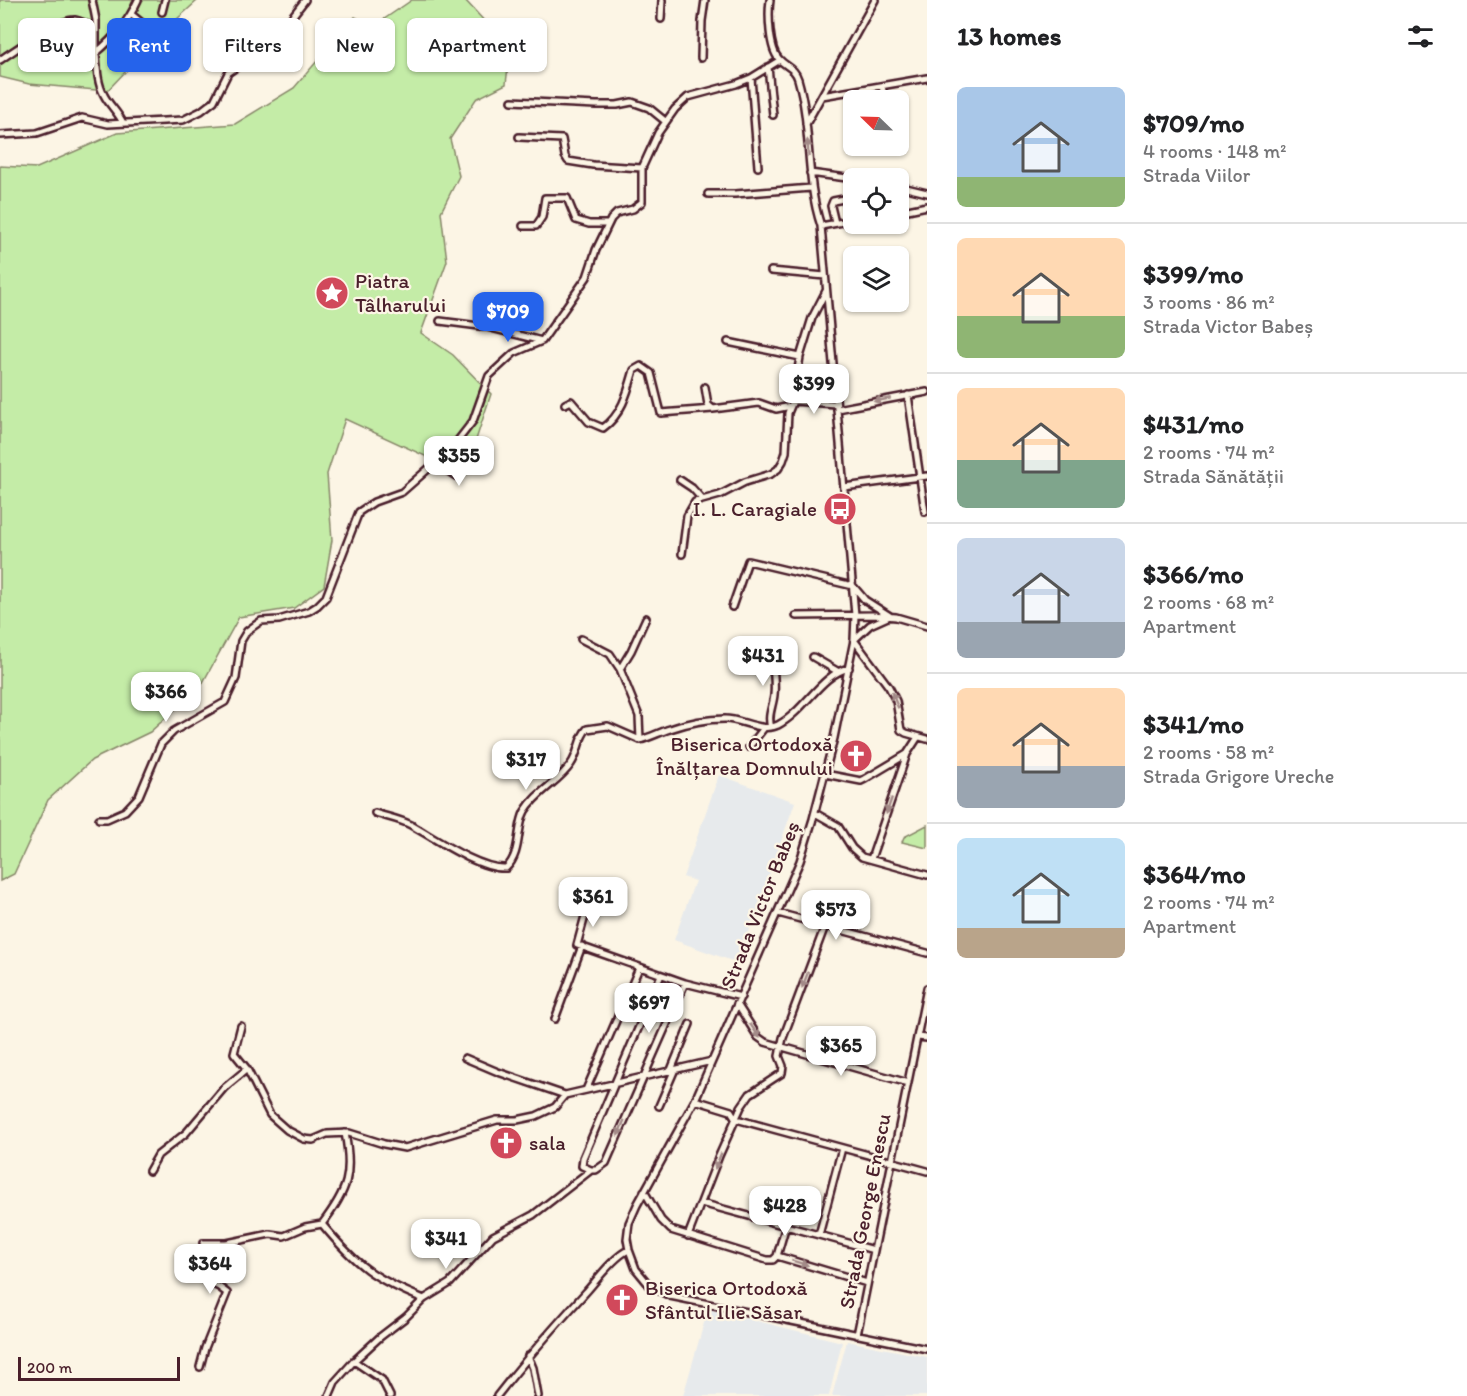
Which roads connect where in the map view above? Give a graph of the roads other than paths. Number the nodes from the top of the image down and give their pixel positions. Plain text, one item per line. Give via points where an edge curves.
1 (92, 0) edge
2 (138, 0) edge
3 (165, 0) edge
4 (305, 0) edge
5 (662, 0) edge
6 (705, 0) edge
7 (770, 0) edge
8 (874, 0) edge
9 (162, 12) dead end
10 (132, 15) junction
11 (136, 18) edge
12 (661, 19) dead end
13 (96, 30) junction
14 (96, 53) junction
15 (701, 58) dead end
16 (0, 60) edge
17 (780, 60) junction
18 (768, 67) junction
19 (751, 78) junction
20 (927, 78) edge
21 (882, 86) junction
22 (883, 90) edge
23 (822, 96) junction
24 (512, 101) dead end
25 (773, 115) dead end
26 (665, 121) junction
27 (123, 123) junction
28 (806, 124) junction
29 (0, 135) edge
30 (519, 137) dead end
31 (758, 167) dead end
32 (642, 168) junction
33 (810, 173) junction
34 (843, 178) edge
35 (811, 188) junction
36 (909, 189) edge
37 (927, 193) edge
38 (708, 194) dead end
39 (843, 199) edge
40 (927, 207) edge
41 (909, 210) edge
42 (843, 222) edge
43 (836, 223) junction
44 (607, 224) junction
45 (523, 226) dead end
46 (821, 226) junction
47 (771, 271) dead end
48 (825, 276) junction
49 (826, 289) junction
50 (440, 321) dead end
51 (542, 341) junction
52 (728, 342) dead end
53 (800, 357) junction
54 (705, 387) dead end
55 (927, 392) edge
56 (908, 395) junction
57 (565, 404) dead end
58 (792, 404) junction
59 (837, 406) junction
60 (713, 409) junction
61 (476, 458) dead end
62 (436, 463) junction
63 (927, 476) edge
64 (919, 478) junction
65 (680, 480) dead end
66 (844, 486) junction
67 (702, 499) junction
68 (925, 512) dead end
69 (682, 554) dead end
70 (853, 586) junction
71 (732, 607) dead end
72 (855, 615) junction
73 (796, 616) dead end
74 (890, 616) junction
75 (646, 618) dead end
76 (927, 626) edge
77 (581, 639) dead end
78 (854, 640) junction
79 (771, 642) dead end
80 (813, 657) dead end
81 (849, 668) junction
82 (620, 669) junction
83 (837, 670) junction
84 (771, 727) junction
85 (764, 728) junction
86 (918, 737) junction
87 (927, 739) edge
88 (640, 740) junction
89 (749, 747) dead end
90 (907, 754) junction
91 (825, 774) junction
92 (375, 813) dead end
93 (815, 813) junction
94 (99, 819) dead end
95 (871, 859) junction
96 (927, 875) edge
97 (588, 905) dead end
98 (778, 913) junction
99 (825, 926) junction
100 (579, 945) junction
101 (927, 953) edge
102 (639, 968) junction
103 (662, 975) junction
104 (685, 983) junction
105 (927, 988) edge
106 (741, 997) junction
107 (737, 1004) junction
108 (555, 1019) dead end
109 (690, 1024) dead end
110 (241, 1026) dead end
111 (917, 1037) junction
112 (927, 1038) edge
113 (781, 1048) junction
114 (465, 1058) dead end
115 (712, 1061) junction
116 (247, 1069) junction
117 (673, 1070) junction
118 (643, 1077) junction
119 (615, 1083) junction
120 (908, 1083) junction
121 (586, 1090) junction
122 (565, 1095) junction
123 (695, 1100) junction
124 (659, 1106) dead end
125 (736, 1119) junction
126 (345, 1133) junction
127 (842, 1148) junction
128 (892, 1162) junction
129 (591, 1170) junction
130 (149, 1171) dead end
131 (927, 1171) edge
132 (645, 1191) junction
133 (701, 1203) junction
134 (322, 1224) junction
135 (786, 1225) junction
136 (819, 1235) junction
137 (688, 1236) junction
138 (203, 1243) dead end
139 (227, 1243) junction
140 (629, 1250) junction
141 (874, 1250) junction
142 (777, 1256) junction
143 (867, 1283) junction
144 (424, 1299) junction
145 (857, 1335) junction
146 (927, 1349) edge
147 (528, 1356) junction
148 (354, 1361) junction
149 (200, 1367) dead end
150 (328, 1396) edge
151 (390, 1396) edge
152 (497, 1396) edge
153 (538, 1396) edge

1 - 13 street
2 - 10 street
3 - 9 street
4 - 27 street via 268,39 260,59 228,73 216,99 206,108 175,122
5 - 12 street
6 - 15 street
7 - 17 street via 771,34
8 - 23 street
10 - 11 street
10 - 14 street
13 - 14 street
13 - 16 street via 79,21 69,21
14 - 27 street via 104,96
17 - 18 street
17 - 28 street, Strada Victor Babeș via 795,71
18 - 19 street
18 - 25 street
19 - 26 street via 688,97
19 - 31 street
20 - 21 street
21 - 22 street
21 - 23 street
23 - 28 street
24 - 26 street via 596,105 632,102 649,108
26 - 32 street
27 - 29 street via 82,118 38,133
33 -> 28 street, Strada Victor Babeș
30 - 32 street via 562,139 568,161
32 - 44 street via 640,204 617,213
33 - 34 street
33 - 35 street, Strada Victor Babeș
35 - 38 street
35 - 46 street, Strada Victor Babeș
36 - 37 street
39 - 43 street via 833,201 831,206
40 - 41 street
42 - 43 street
43 - 46 street
44 - 45 street via 582,223 576,220 567,198 545,198 536,226
44 - 51 street via 587,277
46 - 48 street, Strada Victor Babeș
47 - 48 street
48 - 49 street, Strada Victor Babeș
49 - 53 street
49 - 59 street, Strada Victor Babeș
50 - 51 street via 487,327
51 - 62 street via 514,353 492,372 469,428
52 - 53 street
53 - 58 street
54 - 60 street via 708,405
55 - 56 street
56 -> 59 street
56 - 64 street
57 - 60 street via 570,401 589,422 603,428 627,396 634,370 641,366 651,373 661,413
58 - 59 street
58 - 60 street via 776,409 759,403
58 - 67 street via 787,419 786,452 778,469
59 - 66 street, Strada Victor Babeș
61 - 62 street via 456,476
62 - 94 street via 402,492 359,512 326,597 299,615 261,621 247,631 241,641 236,678 225,702 174,731 161,744 139,796 125,811
63 - 64 street
64 - 66 street
64 - 68 street
65 - 67 street
66 - 70 street, Strada Victor Babeș
67 - 69 street via 695,502 687,516
70 - 71 street via 748,561
70 - 72 street, Strada Victor Babeș
70 - 74 street via 865,600
72 - 73 street
72 - 74 street
72 - 78 street, Strada Victor Babeș
74 - 76 street
74 - 78 street via 870,625
75 - 82 street
77 - 82 street via 610,654
78 - 81 street, Strada Victor Babeș
86 -> 78 street via 901,730 889,687
79 - 84 street
80 - 83 street
81 - 83 street
81 - 91 street, Strada Victor Babeș
82 - 88 street via 639,716
83 - 84 street via 792,716
84 - 85 street
85 - 88 street via 715,719
85 - 89 street
86 - 87 street
86 - 90 street
88 - 92 street via 608,726 587,729 572,762 524,812 506,868 461,854 402,821
90 - 91 street via 861,781
90 -> 95 street
91 - 93 street, Strada Victor Babeș
93 - 95 street via 838,826 855,852
93 - 98 street, Strada Victor Babeș
95 - 96 street
97 - 100 street
98 - 99 street
98 - 106 street, Strada Victor Babeș
99 - 101 street
99 -> 113 street
100 - 102 street
100 - 108 street
102 - 103 street
102 - 121 street
103 - 104 street
103 - 119 street
104 - 106 street
104 - 118 street
105 - 111 street, Strada George Enescu
106 - 107 street, Strada Victor Babeș
107 -> 113 street via 761,1040
107 - 115 street, Strada Victor Babeș
109 - 117 street
110 - 116 street via 234,1053
111 - 112 street
111 - 120 street, Strada George Enescu
113 - 120 street
113 - 125 street via 782,1073 750,1094
114 - 122 street
115 - 117 street
115 - 123 street, Strada Victor Babeș
116 - 126 street via 270,1115 296,1136 308,1140
116 - 130 street via 224,1088 186,1133 158,1155
117 - 118 street
117 - 124 street
118 - 119 street
118 -> 129 street via 606,1163
119 - 121 street
119 - 129 street via 582,1158 582,1166
120 - 128 street, Strada George Enescu
121 - 122 street
122 - 126 street via 555,1107 536,1116 497,1120 405,1148
123 - 125 street via 731,1111
123 - 132 street, Strada Victor Babeș
125 - 127 street
125 -> 133 street
126 - 134 street via 349,1173
127 - 128 street
127 - 136 street
128 - 131 street
128 - 141 street, Strada George Enescu
129 - 144 street via 533,1215 493,1236 450,1283
132 - 137 street via 665,1225
132 - 140 street, Strada Victor Babeș via 629,1223
133 - 135 street
133 - 137 street
134 - 139 street via 284,1236 270,1234
134 - 144 street via 361,1266
135 - 136 street
135 - 142 street
136 - 141 street
137 - 142 street via 767,1260
138 - 139 street
139 - 149 street via 214,1257 205,1280 226,1293
140 - 145 street, Strada Victor Babeș via 645,1281 670,1296
140 - 147 street via 621,1252
141 - 143 street, Strada George Enescu
142 -> 143 street
143 - 145 street, Strada George Enescu
144 - 148 street
145 - 146 street, Strada Victor Babeș
147 - 152 street
147 - 153 street
148 - 150 street
148 - 151 street via 382,1380

